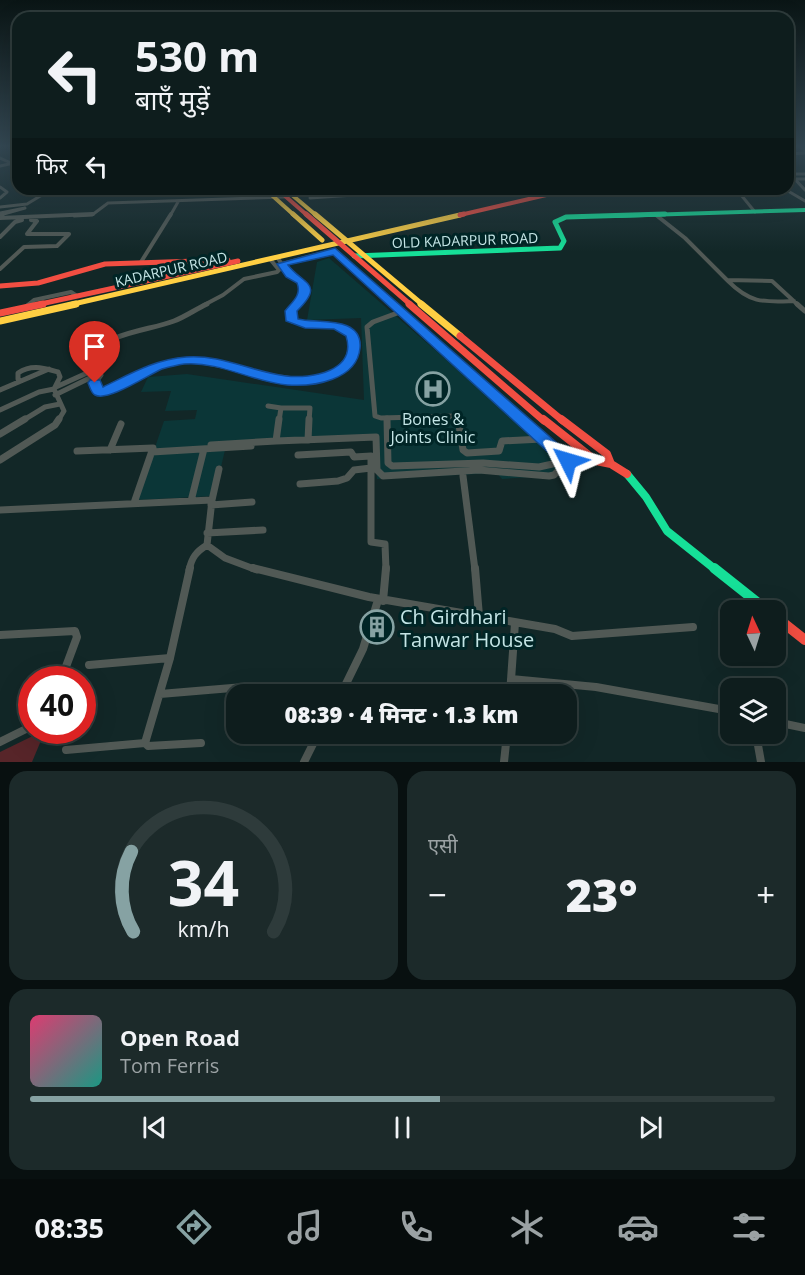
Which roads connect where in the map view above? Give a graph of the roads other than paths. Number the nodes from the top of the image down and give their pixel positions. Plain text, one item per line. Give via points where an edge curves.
1 (796, 182) edge
2 (798, 184) junction
3 (805, 185) edge
4 (0, 187) edge
5 (805, 190) edge
6 (42, 195) edge
7 (272, 195) edge
8 (281, 195) edge
9 (287, 195) edge
10 (287, 195) edge
11 (354, 195) edge
12 (527, 195) edge
13 (545, 195) edge
14 (740, 195) edge
15 (0, 198) edge
16 (275, 198) junction
17 (310, 198) dead end
18 (178, 202) junction
19 (15, 209) junction
20 (805, 210) edge
21 (0, 212) edge
22 (755, 212) junction
23 (656, 214) junction
24 (327, 232) junction
25 (0, 237) edge
26 (322, 240) junction
27 (341, 240) junction
28 (312, 247) junction
29 (333, 251) junction
30 (352, 254) junction
31 (364, 255) junction
32 (245, 260) junction
33 (277, 261) junction
34 (141, 262) junction
35 (0, 269) edge
36 (727, 280) junction
37 (0, 286) edge
38 (128, 287) junction
39 (794, 301) junction
40 (805, 311) edge
41 (400, 312) junction
42 (0, 313) edge
43 (0, 321) edge
44 (443, 333) junction
45 (429, 338) junction
46 (475, 361) junction
47 (461, 367) junction
48 (484, 368) junction
49 (49, 369) junction
50 (99, 371) junction
51 (469, 374) junction
52 (18, 379) dead end
53 (0, 390) edge
54 (54, 390) junction
55 (60, 404) junction
56 (268, 406) dead end
57 (281, 408) junction
58 (0, 410) edge
59 (387, 418) junction
60 (121, 424) dead end
61 (0, 434) edge
62 (542, 439) junction
63 (308, 440) junction
64 (276, 441) junction
65 (211, 445) dead end
66 (251, 446) dead end
67 (204, 449) junction
68 (110, 450) junction
69 (77, 451) dead end
70 (152, 452) junction
71 (585, 453) junction
72 (298, 455) dead end
73 (0, 460) edge
74 (568, 461) junction
75 (611, 464) junction
76 (371, 468) junction
77 (219, 469) dead end
78 (463, 476) dead end
79 (300, 484) dead end
80 (191, 501) junction
81 (252, 501) dead end
82 (212, 502) junction
83 (134, 504) junction
84 (0, 510) edge
85 (263, 530) dead end
86 (207, 533) junction
87 (207, 545) junction
88 (380, 600) junction
89 (754, 600) edge
90 (479, 616) junction
91 (515, 623) junction
92 (786, 625) edge
93 (693, 627) dead end
94 (0, 635) edge
95 (805, 640) edge
96 (170, 658) junction
97 (89, 665) dead end
98 (66, 666) edge
99 (511, 679) junction
100 (346, 684) edge
101 (511, 684) edge
102 (226, 688) edge
103 (160, 694) junction
104 (720, 709) edge
105 (786, 724) edge
106 (805, 728) edge
107 (18, 733) edge
108 (0, 742) edge
109 (145, 743) junction
110 (201, 743) dead end
111 (313, 744) edge
112 (506, 744) edge
113 (758, 744) edge
114 (66, 750) dead end
115 (304, 762) edge
116 (504, 762) edge
117 (761, 762) edge

1 - 2 street
2 - 3 street
2 - 5 street
4 - 15 street via 7,192
6 - 19 street
7 - 16 street
8 - 16 street
9 - 24 street
10 - 27 street
11 - 17 street
12 - 27 street
13 - 27 street
14 - 22 street
16 - 18 street
16 - 26 street
18 - 21 street via 106,203 92,216
18 - 34 street
19 - 21 street
19 - 21 street
20 - 22 street, OLD KADARPUR ROAD
22 - 23 street, OLD KADARPUR ROAD
23 - 31 street, OLD KADARPUR ROAD via 560,218 555,222 564,245 552,249
23 - 36 street
24 - 26 street
24 - 27 street
25 - 35 street via 20,220 37,220 27,234 69,234 57,246 24,247
26 - 28 street
27 - 28 street, KADARPUR ROAD
27 - 30 street
27 - 31 street
28 - 29 street, OLD KADARPUR ROAD
28 - 32 street, KADARPUR ROAD
28 - 33 street, KADARPUR ROAD
29 - 30 street, OLD KADARPUR ROAD
29 - 33 street
29 - 41 street
30 - 31 street, OLD KADARPUR ROAD
30 - 44 street
31 - 75 street via 537,401 607,454
32 - 34 street
32 - 38 street, KADARPUR ROAD
33 - 38 street, KADARPUR ROAD
33 - 50 street via 277,272 239,281 223,295 175,321 102,345 90,358
33 - 50 street via 304,287 302,300 291,311 292,321 337,326 351,334 353,359 344,369 327,377 288,380 185,360 159,366 104,392 95,386
34 - 37 street via 99,264 38,284
36 - 39 street via 772,281
36 - 39 street via 753,301
38 - 42 street, KADARPUR ROAD
38 - 43 street, KADARPUR ROAD
39 - 40 street
41 - 45 street
41 - 59 street via 367,327 375,416
44 - 45 street
44 - 46 street
45 - 47 street
46 - 47 street
46 - 48 street
47 - 51 street
48 - 51 street
48 - 71 street
49 - 52 street via 27,367 18,373
49 - 53 street
49 - 54 street via 56,370 60,377
50 - 54 street
51 - 62 street
54 - 55 street
54 - 58 street via 34,394
55 - 61 street via 48,406
55 - 73 street via 63,415 55,425
56 - 57 street
57 - 63 street via 310,408
57 - 64 street
59 - 62 street via 454,416 467,453 499,451 502,441
59 - 74 street via 388,463 392,466 489,463 539,467
60 - 68 street
62 - 74 street
63 - 64 street
63 - 74 street via 376,437 377,470 387,477 479,470 549,476
64 - 65 street
66 - 67 street
67 - 70 street
67 - 80 street
68 - 69 street
68 - 70 street via 153,447
70 - 83 street
71 - 74 street
71 - 75 street via 596,461
72 - 76 street via 351,452 354,457 370,456
75 - 89 street via 629,475 667,531
76 - 79 street via 355,468 347,478 338,481
76 - 88 street via 371,543 386,546
77 - 82 street
78 - 90 street
80 - 82 street
80 - 83 street
81 - 82 street
82 - 86 street
83 - 84 street
85 - 86 street
86 - 87 street
87 - 88 street via 213,553 285,579
87 - 96 street via 192,558
88 - 90 street
88 - 100 street
90 - 91 street
91 - 93 street via 558,629 575,637
91 - 99 street
92 - 95 street
94 - 98 street via 75,631 77,637
96 - 97 street
96 - 103 street
99 - 101 street
99 - 104 street via 596,687
102 - 103 street
103 - 109 street
105 - 106 street
107 - 108 street
109 - 110 street
109 - 114 street
111 - 115 street
112 - 116 street
113 - 117 street

